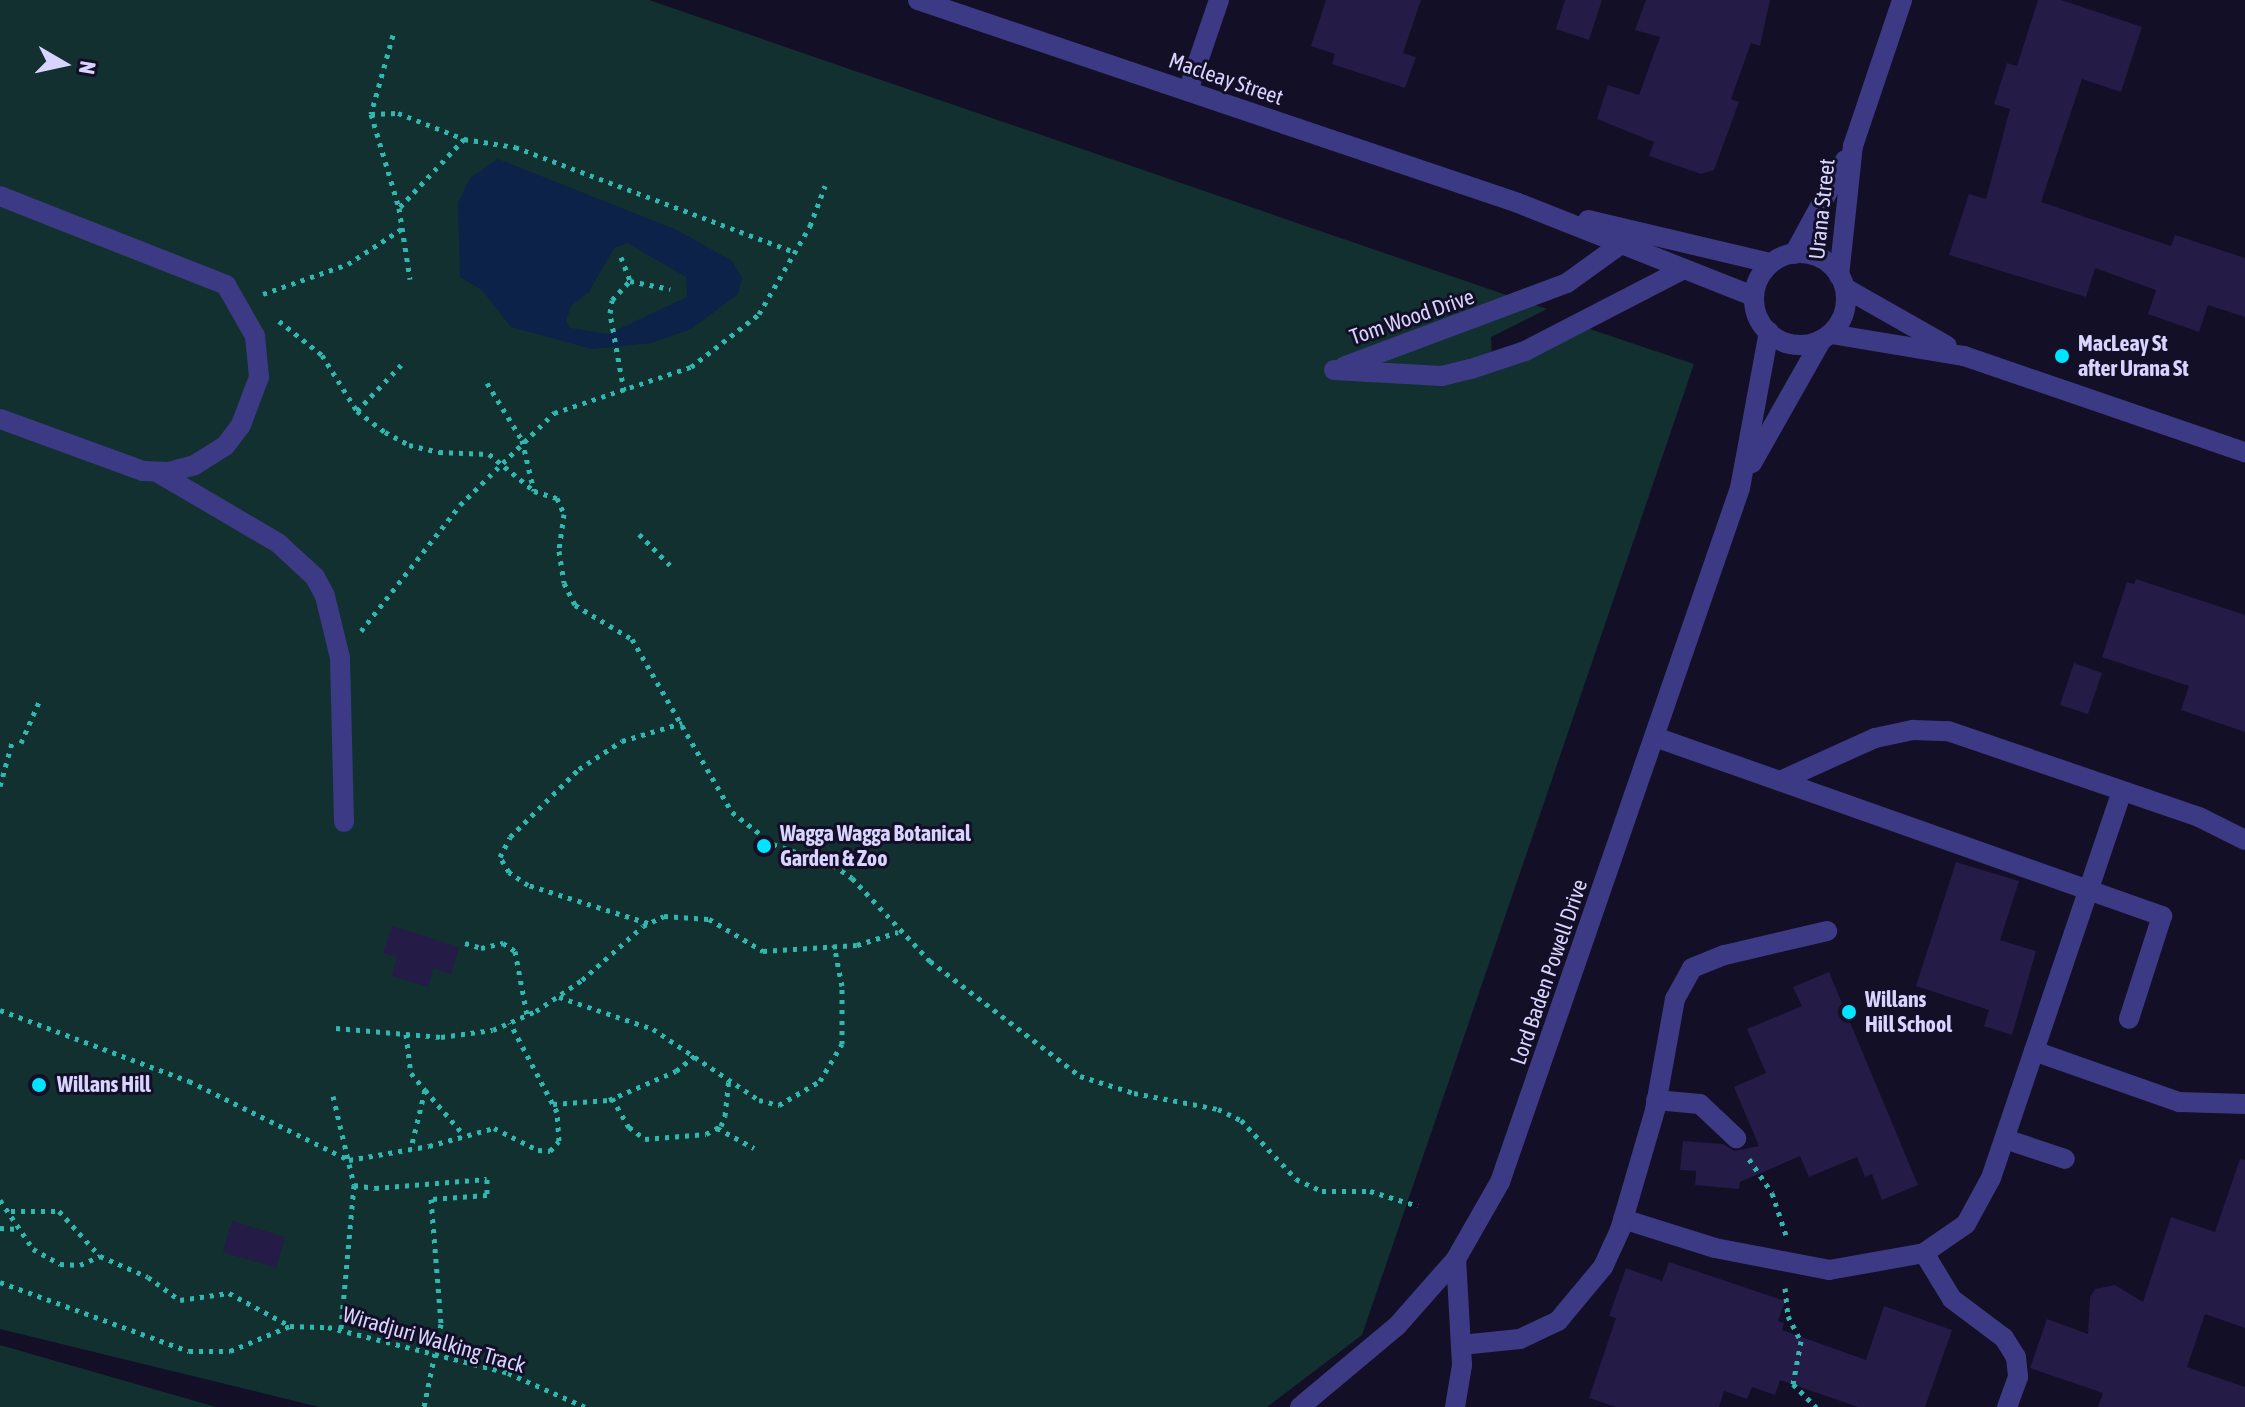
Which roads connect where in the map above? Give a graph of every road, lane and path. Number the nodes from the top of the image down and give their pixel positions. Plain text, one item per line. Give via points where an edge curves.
1 (918, 0) edge
2 (1219, 0) edge
3 (1902, 0) edge
4 (393, 35) dead end
5 (1188, 91) junction
6 (371, 114) junction
7 (464, 139) junction
8 (1853, 146) junction
9 (825, 186) dead end
10 (0, 196) edge
11 (1518, 203) junction
12 (399, 208) junction
13 (403, 228) junction
14 (1621, 244) junction
15 (795, 252) junction
16 (1794, 254) junction
17 (621, 257) dead end
18 (1770, 263) junction
19 (1684, 269) junction
20 (410, 279) dead end
21 (630, 281) junction
22 (1842, 282) junction
23 (670, 289) dead end
24 (239, 295) junction
25 (1753, 296) junction
26 (1769, 332) junction
27 (1826, 338) junction
28 (1964, 356) junction
29 (401, 365) dead end
30 (487, 383) dead end
31 (624, 391) junction
32 (357, 411) junction
33 (0, 419) edge
34 (522, 440) junction
35 (2245, 452) edge
36 (501, 460) junction
37 (157, 472) junction
38 (1740, 488) junction
39 (534, 491) junction
40 (639, 534) dead end
41 (674, 569) dead end
42 (340, 658) junction
43 (41, 697) dead end
44 (682, 723) junction
45 (1655, 737) junction
46 (13, 739) dead end
47 (21, 743) dead end
48 (1780, 781) junction
49 (0, 786) edge
50 (2122, 792) junction
51 (344, 822) dead end
52 (2245, 840) edge
53 (2088, 890) junction
54 (649, 924) junction
55 (1827, 931) dead end
56 (899, 932) junction
57 (465, 943) dead end
58 (834, 945) junction
59 (558, 996) junction
60 (0, 1010) edge
61 (527, 1015) junction
62 (2129, 1019) dead end
63 (510, 1023) junction
64 (336, 1028) dead end
65 (406, 1034) junction
66 (2034, 1051) junction
67 (696, 1055) junction
68 (729, 1078) junction
69 (425, 1090) junction
70 (333, 1096) dead end
71 (612, 1098) junction
72 (1656, 1100) junction
73 (553, 1104) junction
74 (2245, 1104) edge
75 (717, 1128) junction
76 (464, 1135) junction
77 (1736, 1138) joint
78 (2005, 1139) junction
79 (411, 1148) junction
80 (754, 1148) dead end
81 (2065, 1159) dead end
82 (349, 1160) junction
83 (354, 1185) junction
84 (0, 1200) edge
85 (1418, 1206) dead end
86 (9, 1211) junction
87 (1623, 1219) junction
88 (0, 1228) edge
89 (20, 1229) junction
90 (1924, 1253) junction
91 (100, 1256) junction
92 (1456, 1259) junction
93 (1786, 1263) junction
94 (0, 1282) edge
95 (290, 1326) junction
96 (341, 1329) junction
97 (1461, 1345) junction
98 (434, 1353) junction
99 (424, 1407) edge
100 (585, 1407) edge
101 (1300, 1407) edge
102 (1455, 1407) edge
103 (1816, 1407) edge
104 (2007, 1407) edge

1 - 5 street, Macleay Street
2 - 5 street
3 - 8 street, Urana Street
4 - 6 path
5 - 11 street, Macleay Street
6 - 7 path via 398,113
6 - 12 path
7 - 12 path
7 - 15 path via 515,147 578,168 710,224 766,238
8 - 16 street, Urana Street
8 - 22 street, Urana Street
9 - 15 path
10 - 24 street via 179,264
11 - 14 street, Macleay Street
11 - 18 street, Macleay Street
12 - 13 path
13 - 20 path
13 - 24 path via 312,280
14 - 19 street, Macleay Street
14 - 19 street, Tom Wood Drive via 1567,283 1334,370 1442,376 1471,369 1525,351
15 - 31 path via 759,314 691,367
16 - 18 street
16 - 22 street via 1816,256
17 - 21 path
18 - 25 street
19 - 25 street, Macleay Street
21 - 23 path
21 - 31 path via 612,300 610,313
22 - 27 street via 1845,314
22 - 28 street
24 - 32 path via 322,355
24 - 37 street via 255,336 259,377 254,397 225,446 195,465
25 - 26 street via 1755,313
26 - 27 street via 1784,342 1806,346
26 - 38 street, Lord Baden Powell Drive
27 - 28 street
27 - 38 street, Lord Baden Powell Drive
28 - 35 street
29 - 32 path
30 - 34 path
31 - 34 path via 554,413
32 - 36 path via 409,445
33 - 37 street
34 - 36 path
34 - 39 path
36 - 39 path
36 - 42 path
37 - 42 street via 298,559 325,596
38 - 45 street, Lord Baden Powell Drive
39 - 44 path via 557,498 564,514 559,551 564,583 575,605 632,639
40 - 41 path
42 - 51 street
43 - 47 path
44 - 54 path via 622,741 579,769 510,837 500,857 509,872 528,885
44 - 56 path via 732,812 773,844 833,865 852,878
45 - 48 street
45 - 92 street, Lord Baden Powell Drive via 1527,1112 1500,1182
46 - 49 path
48 - 50 street via 1875,738 1913,730 1948,731
48 - 53 street
50 - 52 street via 2199,817
50 - 53 street
53 - 62 street via 2162,916
53 - 66 street
54 - 58 path via 664,916 693,915 763,951
54 - 59 path
55 - 72 street via 1692,968 1675,999
56 - 58 path via 857,945
56 - 85 path via 1080,1076 1218,1109 1241,1120 1277,1163 1322,1191 1370,1191
57 - 61 path via 481,948 503,943 515,951
58 - 68 path via 842,986 842,1044 820,1081 779,1105 759,1100
59 - 61 path
59 - 67 path via 611,1010
60 - 82 path via 189,1081
61 - 63 path
63 - 65 path via 441,1037
63 - 73 path
64 - 65 path
65 - 69 path via 411,1073
66 - 74 street via 2179,1102
66 - 78 street
67 - 68 path
67 - 71 path via 676,1071
68 - 75 path via 725,1116
69 - 76 path
69 - 79 path
70 - 82 path
71 - 73 path
71 - 75 path via 629,1127 645,1139 668,1140
72 - 77 street via 1700,1104
72 - 87 street
73 - 76 path via 559,1141 550,1151 494,1128
75 - 80 path
76 - 79 path
77 - 93 path via 1787,1227
78 - 81 street
78 - 90 street via 1966,1224
79 - 82 path
82 - 83 path
83 - 96 path
83 - 98 path via 487,1179 487,1195 431,1199 441,1340
84 - 86 path
86 - 89 path
86 - 91 path via 59,1211
87 - 93 street via 1715,1248
87 - 97 street via 1603,1267 1558,1321 1520,1339
88 - 89 path
89 - 91 path via 33,1249 60,1264 80,1265
90 - 93 street via 1829,1270
90 - 104 street via 1952,1299 2004,1338 2016,1357 2018,1377
91 - 95 path via 148,1277 180,1300 229,1293
92 - 97 street
92 - 101 street, Lord Baden Powell Drive via 1397,1326
93 - 103 path via 1786,1306 1801,1341 1793,1384
94 - 95 path, Wiradjuri Walking Track via 189,1351 230,1351
95 - 96 path, Wiradjuri Walking Track
96 - 98 path, Wiradjuri Walking Track
97 - 102 street
98 - 99 path
98 - 100 path, Wiradjuri Walking Track via 508,1373

